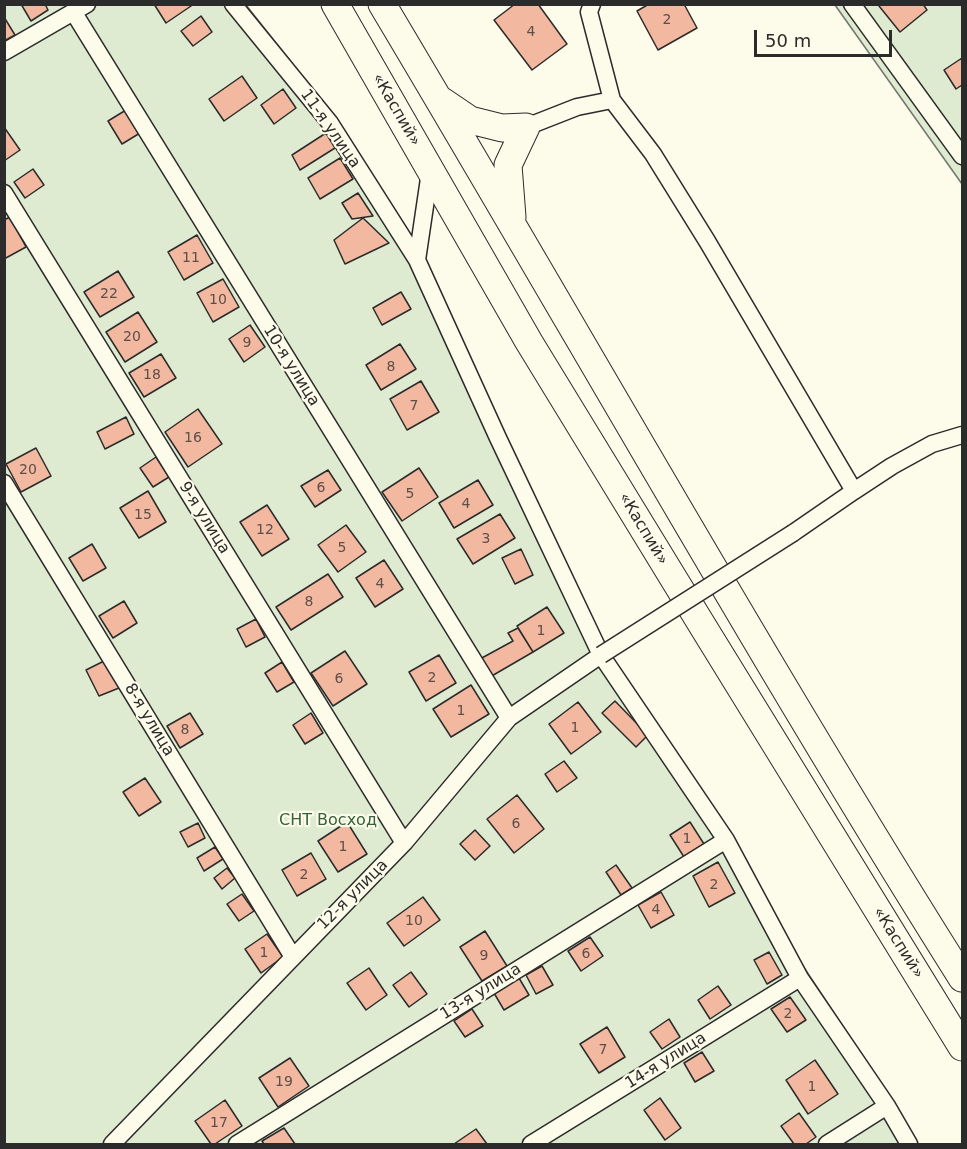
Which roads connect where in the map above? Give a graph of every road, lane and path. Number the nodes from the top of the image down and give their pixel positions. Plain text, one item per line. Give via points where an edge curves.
1 (233, 4) edge
2 (335, 4) edge
3 (382, 4) edge
4 (592, 4) edge
5 (852, 4) edge
6 (80, 9) edge
7 (4, 52) edge
8 (439, 99) junction
9 (612, 99) junction
10 (526, 127) junction
11 (963, 156) edge
12 (430, 170) junction
13 (4, 193) edge
14 (513, 224) junction
15 (417, 260) junction
16 (963, 435) edge
17 (4, 483) edge
18 (854, 491) junction
19 (601, 655) junction
20 (509, 718) junction
21 (726, 840) junction
22 (404, 843) junction
23 (293, 957) junction
24 (800, 978) junction
25 (963, 978) edge
26 (963, 1047) edge
27 (887, 1106) junction
28 (112, 1144) edge
29 (237, 1144) edge
30 (531, 1144) edge
31 (827, 1144) edge
32 (909, 1144) edge

1 - 15 street, 11-я улица via 330,123
2 - 12 highway, «Каспий»
3 - 8 highway
4 - 9 street via 589,12
5 - 11 street
6 - 7 street
6 - 20 street, 10-я улица
8 - 10 highway via 470,120 502,128
8 - 14 highway
9 - 10 street
9 - 18 street via 653,154 707,241
10 - 14 highway via 508,165
12 - 15 street
12 - 26 highway, «Каспий» via 529,342
13 - 22 street, 9-я улица
14 - 25 highway via 734,602
15 - 19 street, 11-я улица
16 - 18 street, 12-я улица via 932,444
17 - 23 street, 8-я улица
18 - 19 street, 12-я улица, bridge
19 - 20 street, 12-я улица
19 - 21 street, 11-я улица
20 - 22 street, 12-я улица
21 - 24 street, 11-я улица
21 - 29 street, 13-я улица
22 - 23 street, 12-я улица
23 - 28 street, 12-я улица
24 - 27 street, 11-я улица
24 - 30 street, 14-я улица
27 - 31 street
27 - 32 street, 11-я улица

